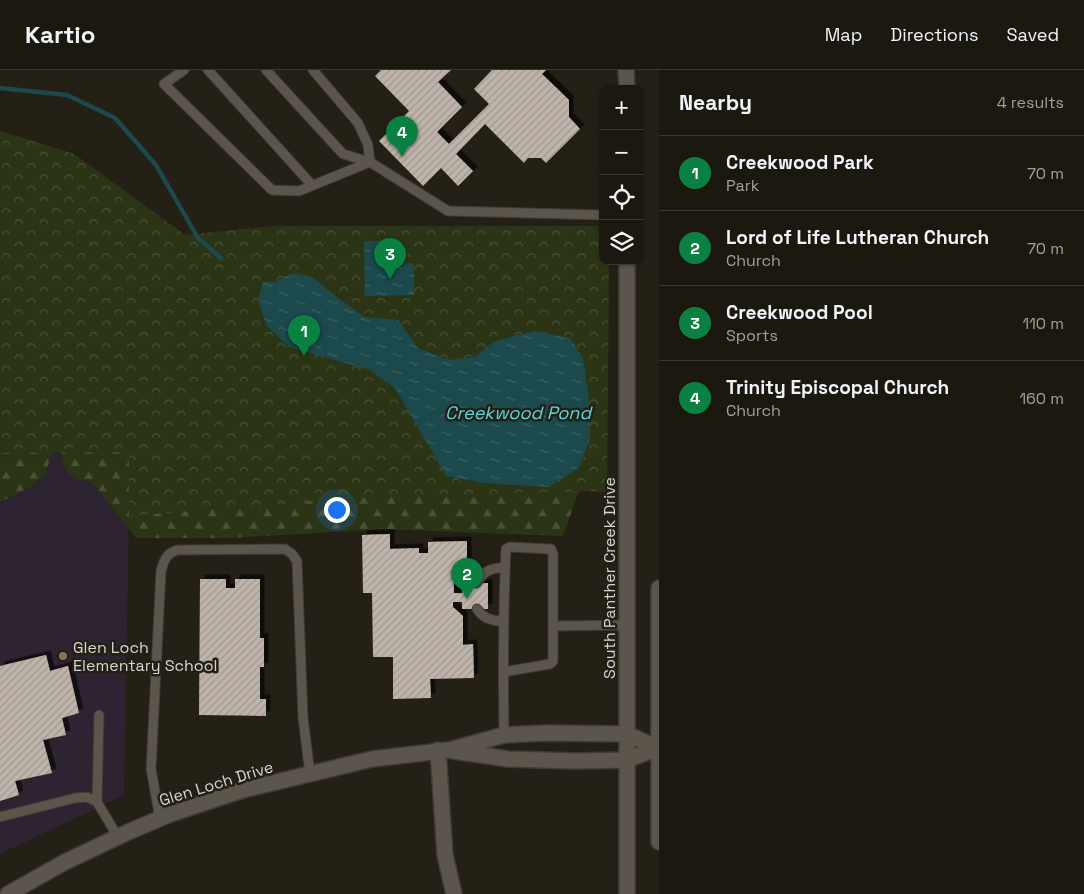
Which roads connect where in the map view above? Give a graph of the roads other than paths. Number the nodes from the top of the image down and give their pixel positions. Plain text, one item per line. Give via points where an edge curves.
1 (184, 70) edge
2 (208, 70) edge
3 (266, 70) edge
4 (313, 70) edge
5 (626, 70) edge
6 (626, 85) edge
7 (370, 162) junction
8 (312, 185) junction
9 (599, 214) edge
10 (626, 265) edge
11 (505, 567) junction
12 (476, 583) dead end
13 (659, 588) edge
14 (476, 609) dead end
15 (503, 622) junction
16 (627, 625) junction
17 (554, 626) junction
18 (503, 672) junction
19 (99, 715) dead end
20 (627, 734) junction
21 (504, 735) junction
22 (658, 748) edge
23 (444, 750) junction
24 (626, 760) junction
25 (310, 774) junction
26 (97, 802) junction
27 (0, 817) edge
28 (160, 819) junction
29 (118, 837) junction
30 (659, 842) edge
31 (8, 894) edge
32 (454, 894) edge
33 (626, 894) edge

1 - 8 lane via 164,84 272,190 299,190
2 - 8 lane
3 - 7 lane via 343,154
4 - 7 lane via 358,123 368,145
5 - 6 street
7 - 8 lane
7 - 9 lane via 448,211
10 - 16 street, South Panther Creek Drive
11 - 12 lane via 484,572
11 - 15 lane
11 - 17 lane via 506,549 510,546 551,549
13 - 22 street
14 - 15 lane via 490,620
15 - 18 lane
16 - 17 lane
16 - 20 street, South Panther Creek Drive
17 - 18 lane via 553,660 550,664
18 - 21 lane
19 - 26 lane
20 - 21 street, Glen Loch Drive
20 - 22 street, Glen Loch Drive
20 - 24 street, South Panther Creek Drive
21 - 23 street, Glen Loch Drive
22 - 24 street, Glen Loch Drive
22 - 30 street
23 - 24 street, Glen Loch Drive via 534,760
23 - 25 street, Glen Loch Drive via 372,759
23 - 32 street via 445,855
24 - 33 street, South Panther Creek Drive
25 - 28 street, Glen Loch Drive via 243,790
25 - 28 lane via 303,718 297,561 285,549 170,552 161,571 151,768
26 - 27 lane via 87,797 75,798
26 - 29 lane
28 - 29 street, Glen Loch Drive
29 - 31 street, Glen Loch Drive

